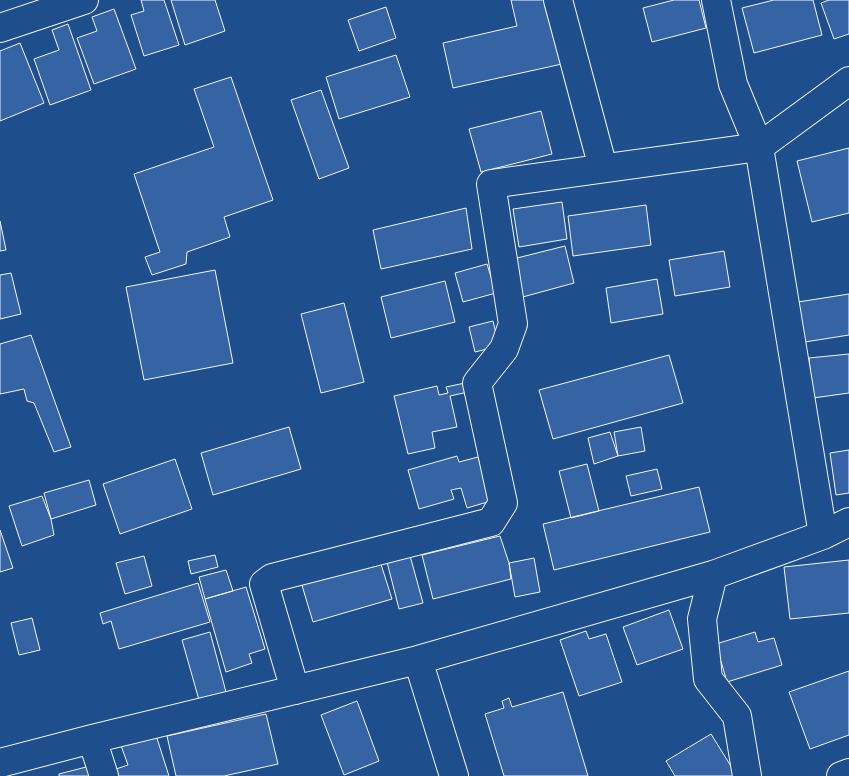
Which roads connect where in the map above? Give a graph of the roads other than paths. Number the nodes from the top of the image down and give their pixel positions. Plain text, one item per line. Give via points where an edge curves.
1 (84, 0) edge
2 (558, 0) edge
3 (716, 0) edge
4 (0, 28) edge
5 (849, 81) edge
6 (759, 146) junction
7 (603, 168) junction
8 (849, 522) edge
9 (823, 535) junction
10 (713, 576) junction
11 (418, 660) junction
12 (295, 690) junction
13 (92, 738) junction
14 (0, 763) edge
15 (849, 773) edge
16 (104, 776) edge
17 (454, 776) edge
18 (747, 776) edge
19 (841, 776) edge

1 - 4 street
2 - 7 street
3 - 6 street via 733,84
5 - 6 street
6 - 7 street
6 - 9 street
7 - 12 street via 492,184 513,324 504,349 477,383 503,503 491,522 272,578 264,584
8 - 9 street
9 - 10 street
10 - 11 street
10 - 18 street via 702,619 708,679 737,716
11 - 12 street
11 - 17 street
12 - 13 street
13 - 14 street
13 - 16 street
15 - 19 street

